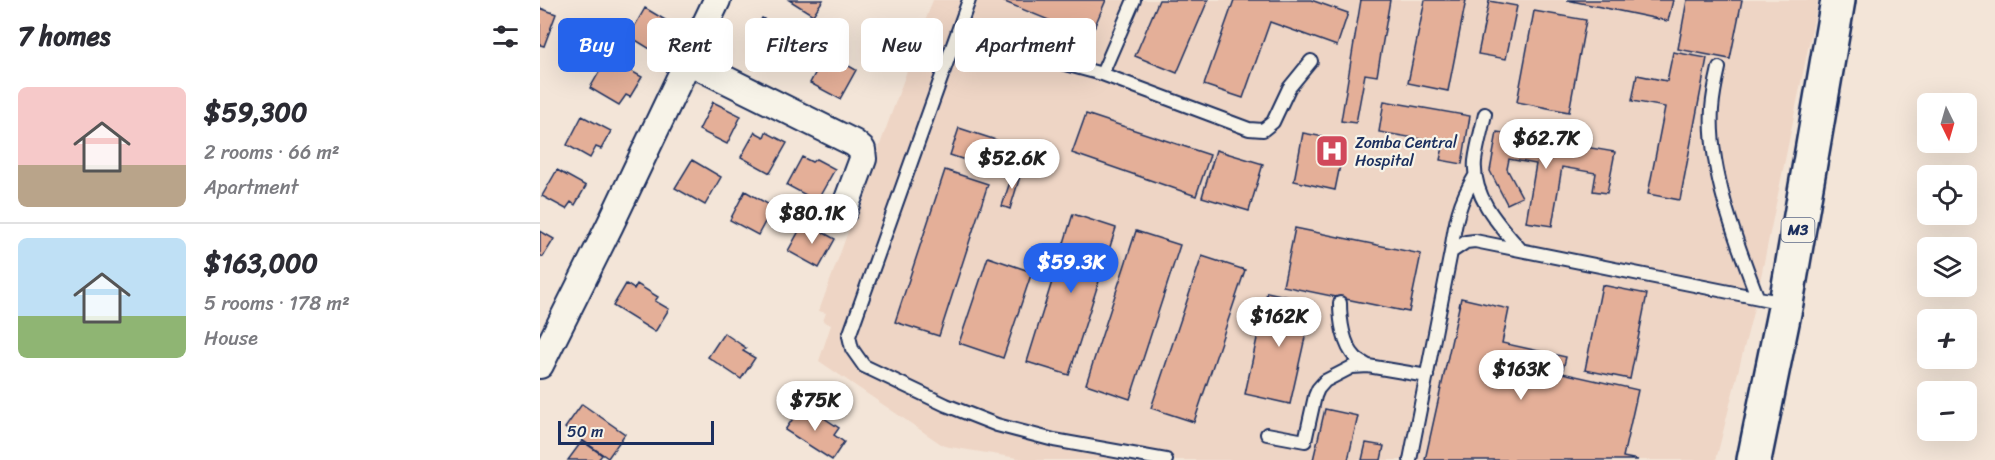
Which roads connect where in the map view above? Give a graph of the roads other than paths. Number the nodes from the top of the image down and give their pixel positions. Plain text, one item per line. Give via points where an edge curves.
1 (717, 0) edge
2 (969, 0) edge
3 (1134, 0) edge
4 (1838, 0) edge
5 (708, 18) edge
6 (963, 18) edge
7 (955, 41) edge
8 (1311, 61) dead end
9 (1719, 68) dead end
10 (683, 72) edge
11 (710, 72) edge
12 (1095, 72) edge
13 (1102, 74) junction
14 (1485, 114) dead end
15 (1475, 176) junction
16 (844, 210) dead end
17 (1521, 250) junction
18 (1452, 252) junction
19 (1771, 300) junction
20 (1340, 303) dead end
21 (540, 365) edge
22 (1368, 366) junction
23 (1427, 376) junction
24 (1267, 434) dead end
25 (1166, 460) edge
26 (1410, 460) edge
27 (1754, 460) edge

1 - 5 street
2 - 6 lane
3 - 13 lane
4 - 19 highway, M3
7 - 25 lane via 849,336 852,349 864,366 997,425 1054,440
8 - 13 lane via 1289,88 1273,122 1263,130 1249,129
9 - 19 lane via 1712,111 1716,163 1737,245
10 - 21 street
11 - 16 street via 862,150 863,159
12 - 13 lane
14 - 15 lane
15 - 17 lane via 1484,201
15 - 18 lane via 1458,212
17 - 18 lane via 1475,241
17 - 19 lane
18 - 23 lane
19 - 27 highway, M3
20 - 22 lane via 1348,344 1355,357
22 - 23 lane
22 - 24 lane via 1352,367 1318,389 1305,441
23 - 26 lane

